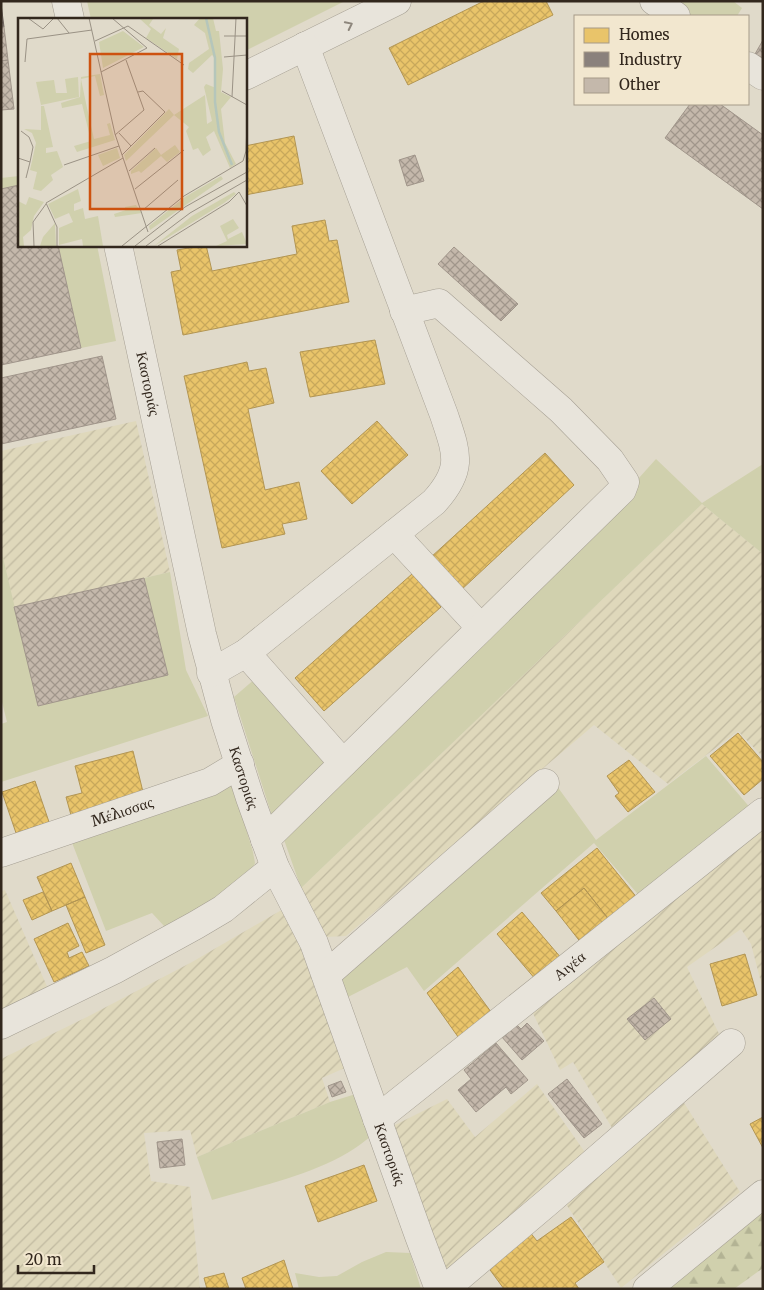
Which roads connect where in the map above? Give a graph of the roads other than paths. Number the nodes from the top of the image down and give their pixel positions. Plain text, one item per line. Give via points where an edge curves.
1 (66, 1) edge
2 (396, 1) edge
3 (654, 1) edge
4 (675, 15) edge
5 (70, 18) edge
6 (305, 46) junction
7 (749, 67) edge
8 (246, 76) edge
9 (763, 76) edge
10 (118, 246) edge
11 (404, 311) junction
12 (394, 534) junction
13 (481, 628) junction
14 (246, 653) junction
15 (211, 672) junction
16 (344, 763) junction
17 (240, 764) junction
18 (545, 783) dead end
19 (763, 812) edge
20 (265, 840) junction
21 (1, 852) edge
22 (275, 867) junction
23 (326, 975) junction
24 (1, 1025) edge
25 (731, 1043) dead end
26 (377, 1119) junction
27 (763, 1194) edge
28 (439, 1289) edge
29 (445, 1289) edge
30 (647, 1289) edge

1 - 5 street
6 -> 2 street
3 - 4 street
6 - 8 street
6 - 11 street
7 - 9 street
10 - 15 street, Καστοριάς
11 - 12 street via 449,430 456,460 452,476 434,502
11 - 13 street via 439,303 561,410 610,460 625,482 622,490
12 - 13 street
12 - 14 street
13 - 16 street
14 - 15 street
14 - 16 street
15 - 17 street, Καστοριάς
16 - 20 street
17 - 20 street, Καστοριάς
17 - 21 street, Μέλισσας via 210,782
18 - 23 street
19 - 26 street, Αιγέα
20 - 22 street, Καστοριάς
22 - 23 street, Καστοριάς via 308,929
22 - 24 street via 223,909 180,934
23 - 26 street, Καστοριάς
25 - 29 street
26 - 28 street, Καστοριάς
27 - 30 street

